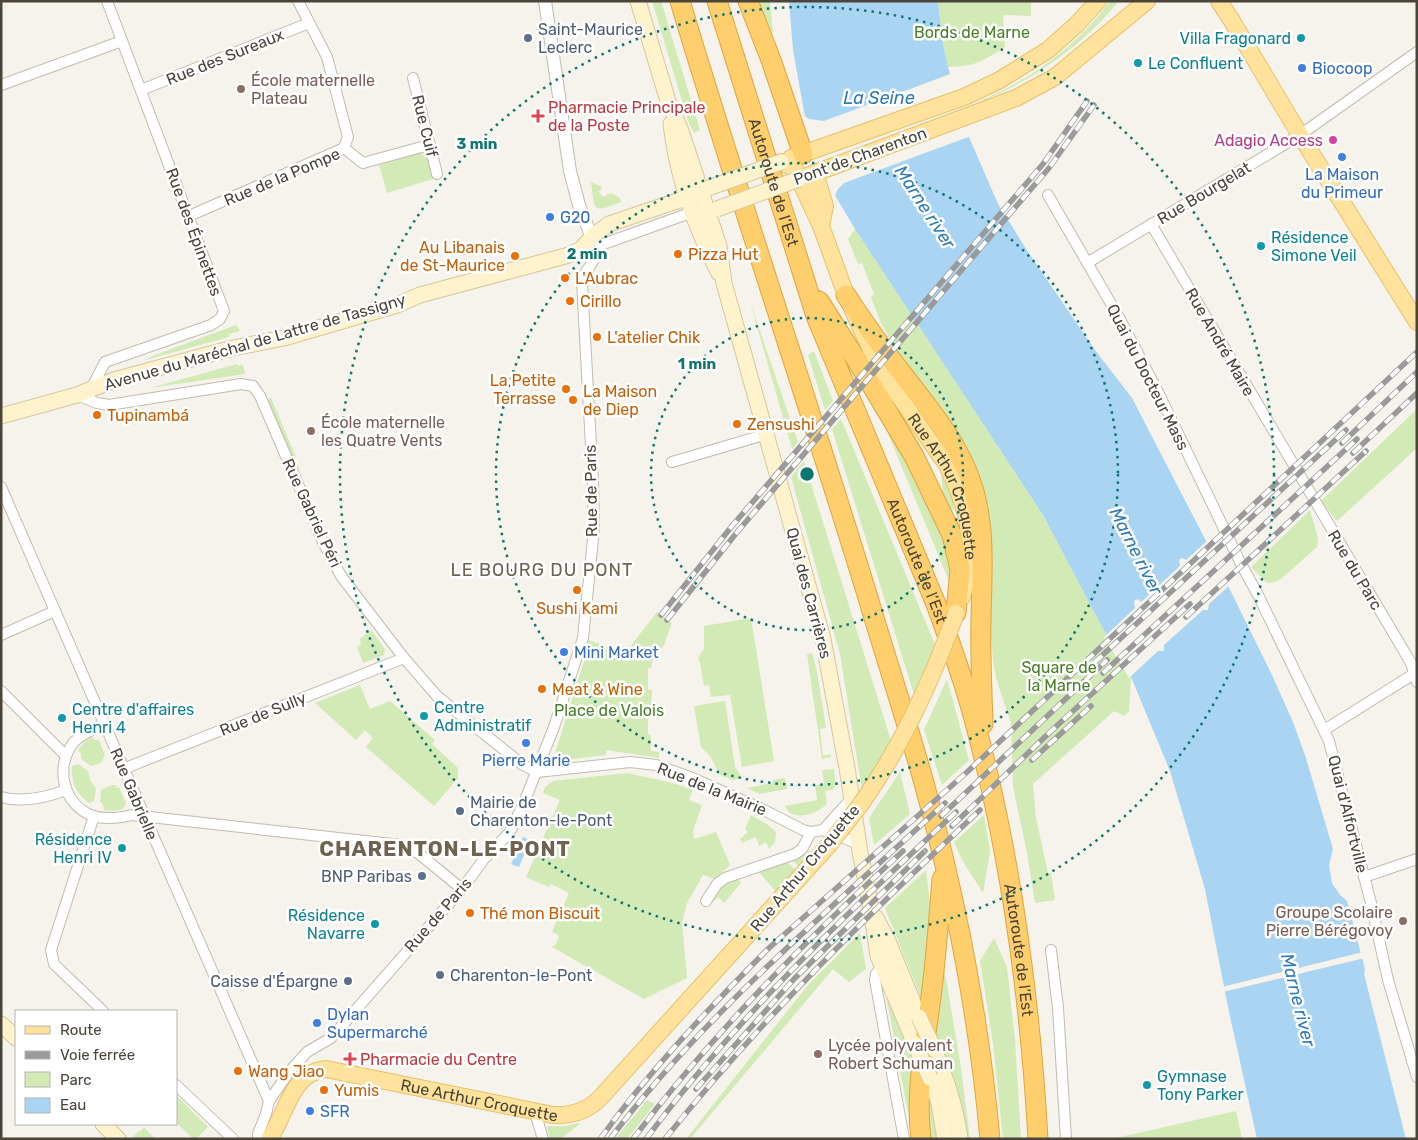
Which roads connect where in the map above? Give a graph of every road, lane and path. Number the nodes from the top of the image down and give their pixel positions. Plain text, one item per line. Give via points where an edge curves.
1 (107, 1) edge
2 (298, 1) edge
3 (545, 1) edge
4 (638, 1) edge
5 (680, 1) edge
6 (716, 1) edge
7 (748, 1) edge
8 (1098, 1) edge
9 (1128, 1) edge
10 (1147, 1) edge
11 (1219, 1) edge
12 (309, 23) junction
13 (1106, 35) junction
14 (122, 41) junction
15 (1417, 52) edge
16 (413, 78) dead end
17 (1, 85) edge
18 (141, 90) junction
19 (1300, 135) junction
20 (429, 145) junction
21 (344, 148) junction
22 (794, 166) junction
23 (815, 173) junction
24 (437, 174) dead end
25 (700, 191) junction
26 (1048, 195) dead end
27 (706, 211) junction
28 (189, 216) junction
29 (1151, 224) junction
30 (823, 231) junction
31 (593, 242) junction
32 (1087, 263) junction
33 (802, 275) junction
34 (846, 295) junction
35 (1417, 322) edge
36 (92, 389) junction
37 (77, 394) junction
38 (1, 416) edge
39 (767, 434) junction
40 (1289, 459) joint
41 (672, 462) dead end
42 (1, 487) edge
43 (1241, 564) joint
44 (961, 595) junction
45 (55, 611) junction
46 (956, 613) joint
47 (1, 635) edge
48 (404, 658) junction
49 (1416, 676) edge
50 (1, 691) edge
51 (104, 724) junction
52 (1324, 730) junction
53 (66, 756) junction
54 (985, 761) junction
55 (123, 769) junction
56 (537, 772) junction
57 (66, 790) junction
58 (1, 797) edge
59 (851, 799) junction
60 (94, 816) junction
61 (144, 817) junction
62 (823, 830) junction
63 (811, 832) junction
64 (859, 844) junction
65 (1417, 859) edge
66 (944, 860) junction
67 (1364, 877) junction
68 (462, 889) junction
69 (706, 901) dead end
70 (872, 908) junction
71 (1051, 950) dead end
72 (882, 966) junction
73 (102, 1010) edge
74 (1, 1024) edge
75 (15, 1037) edge
76 (1417, 1077) edge
77 (178, 1086) edge
78 (269, 1101) junction
79 (535, 1112) junction
80 (104, 1125) edge
81 (118, 1139) edge
82 (233, 1139) edge
83 (258, 1139) edge
84 (269, 1139) edge
85 (543, 1139) edge
86 (904, 1139) edge
87 (921, 1139) edge
88 (945, 1139) edge
89 (960, 1139) edge
90 (990, 1139) edge
91 (1038, 1139) edge
92 (1066, 1139) edge

1 - 14 street, Rue des Épinettes
2 - 12 street
3 - 31 street via 570,171
4 - 25 main road, Quai des Carrières via 668,101 680,171
5 - 66 highway via 853,550 924,782
6 - 33 highway, Autoroute de l’Est
7 - 22 highway via 781,90
8 - 22 main road, Pont de Charenton via 1048,50 998,82
9 - 13 main road
10 - 13 main road, Pont de Charenton
11 - 19 main road
12 - 18 street, Rue des Sureaux
12 - 21 street via 327,57 348,136
13 - 23 main road, Pont de Charenton via 1055,77 1016,98
14 - 17 street
14 - 18 street, Rue des Épinettes
15 - 19 street, Rue Bourgelat
16 - 20 street, Rue Cuif
18 - 28 street, Rue des Épinettes
19 - 29 street, Rue Bourgelat
19 - 35 main road
20 - 21 street, Rue de la Pompe via 363,164
20 - 24 street, Rue Cuif
21 - 28 street, Rue de la Pompe
22 - 23 main road, Pont de Charenton
22 - 25 main road, Pont de Charenton, bridge
22 - 27 main road, Pont de Charenton, bridge
22 - 30 main road, Rue Arthur Croquette
23 - 30 main road via 825,206
25 - 27 main road, Quai des Carrières
25 - 31 main road, Pont de Charenton via 609,224
26 - 32 street, Quai du Docteur Mass
27 - 31 street
27 - 39 main road, Quai des Carrières via 719,246 724,283
28 - 36 street, Rue des Épinettes via 224,311 211,325 104,362
29 - 32 street, Rue Bourgelat
29 - 40 street, Rue André Maire
30 - 34 main road, Rue Arthur Croquette
31 - 36 main road, Avenue du Maréchal de Lattre de Tassigny via 569,255 420,295 284,338 217,352
31 - 56 street, Rue de Paris via 593,264 582,282 594,529 583,638
32 - 43 street, Quai du Docteur Mass via 1156,388
33 - 44 highway via 914,456 938,504 952,535 960,568
33 - 54 highway, Autoroute de l’Est via 832,356 936,604 965,687
34 - 44 main road, Rue Arthur Croquette via 891,386 940,454 956,484 967,517 971,554 970,570
34 - 54 highway via 942,426 959,453 973,487 983,550 980,650
36 - 37 main road, Avenue du Maréchal de Lattre de Tassigny
37 - 38 main road, Avenue du Maréchal de Lattre de Tassigny
37 - 48 street, Rue Gabriel Péri via 109,405 241,384 253,386 326,548 342,576
39 - 41 street
39 - 59 main road, Quai des Carrières via 824,639
40 - 49 street, Rue du Parc
42 - 45 street, Rue Gabrielle
43 - 52 street, Quai d'Alfortville
44 - 46 highway
45 - 47 street
45 - 51 street, Rue Gabrielle
46 - 79 main road, Rue Arthur Croquette, bridge via 934,670 902,737 861,803 828,846 594,1104 563,1116
48 - 55 street, Rue de Sully
48 - 56 street, Rue Gabriel Péri via 437,696 523,765
49 - 52 street
50 - 53 street
51 - 53 street via 82,735
51 - 55 street, Rue Gabrielle
52 - 67 street, Quai d'Alfortville
53 - 57 street via 63,772
54 - 91 highway, Autoroute de l’Est via 1020,945
55 - 61 street, Rue Gabrielle
56 - 63 street, Rue de la Mairie via 630,762 656,765 690,776
56 - 68 street, Rue de Paris via 510,832
57 - 58 street via 35,800
57 - 60 street via 76,804
59 - 62 street
59 - 64 main road, Quai des Carrières
60 - 61 street
60 - 73 street via 51,950 54,964
61 - 68 street via 401,845 418,853
61 - 78 street, Rue Gabrielle
62 - 63 street
62 - 64 street
63 - 69 street via 802,849 795,854 726,878 717,884
64 - 70 main road, Quai des Carrières
65 - 67 street
66 - 87 highway via 918,1108
66 - 90 highway via 969,980
67 - 76 street, Quai d'Alfortville via 1388,980
68 - 78 street, Rue de Paris via 331,1038 307,1052
70 - 72 main road, Quai des Carrières via 876,948
70 - 89 main road, Quai des Carrières, bridge via 949,1086
71 - 92 street
72 - 86 street, Quai des Carrières via 875,980
72 - 88 main road, Quai des Carrières, bridge via 930,1078 939,1104
74 - 75 main road
77 - 82 street
78 - 83 street, Rue de Paris
79 - 84 main road, Rue Arthur Croquette via 326,1069 313,1071 300,1082
79 - 85 street
80 - 81 main road

